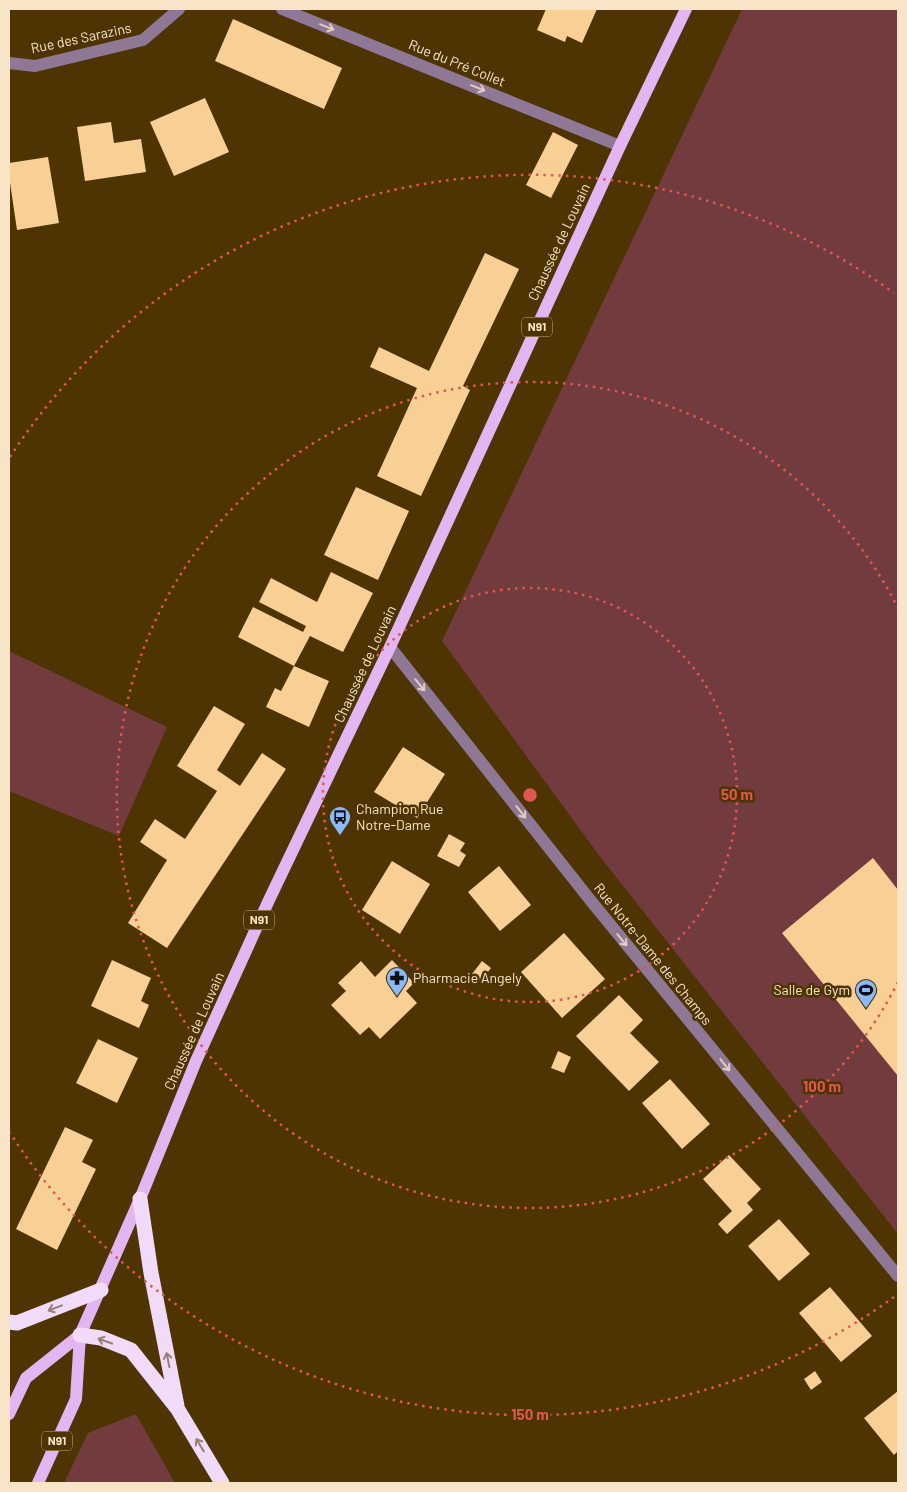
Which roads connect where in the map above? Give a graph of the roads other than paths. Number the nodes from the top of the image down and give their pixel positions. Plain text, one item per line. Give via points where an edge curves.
1 (179, 9) edge
2 (282, 9) edge
3 (686, 9) edge
4 (9, 63) edge
5 (620, 146) junction
6 (390, 647) junction
7 (140, 1199) junction
8 (898, 1276) edge
9 (101, 1290) junction
10 (9, 1322) edge
11 (80, 1336) junction
12 (177, 1408) junction
13 (9, 1414) edge
14 (38, 1483) edge
15 (222, 1483) edge

1 - 4 street, Rue des Sarazins via 142,40 35,66
2 -> 5 street, Rue du Pré Collet
3 - 5 main road, Chaussée de Louvain / N91
5 - 6 main road, Chaussée de Louvain / N91
6 - 7 main road, Chaussée de Louvain / N91 via 268,900 196,1061
6 -> 8 street, Rue Notre-Dame des Champs via 591,901
7 - 9 main road, Chaussée de Louvain / N91
12 -> 7 highway
9 -> 10 highway via 17,1323
9 - 11 main road, Chaussée de Louvain / N91
12 -> 11 highway via 131,1350 101,1338
11 - 13 main road, Chaussée de Louvain / N91 via 26,1378
11 - 14 main road, Chaussée de Louvain / N91 via 76,1399
15 -> 12 highway

